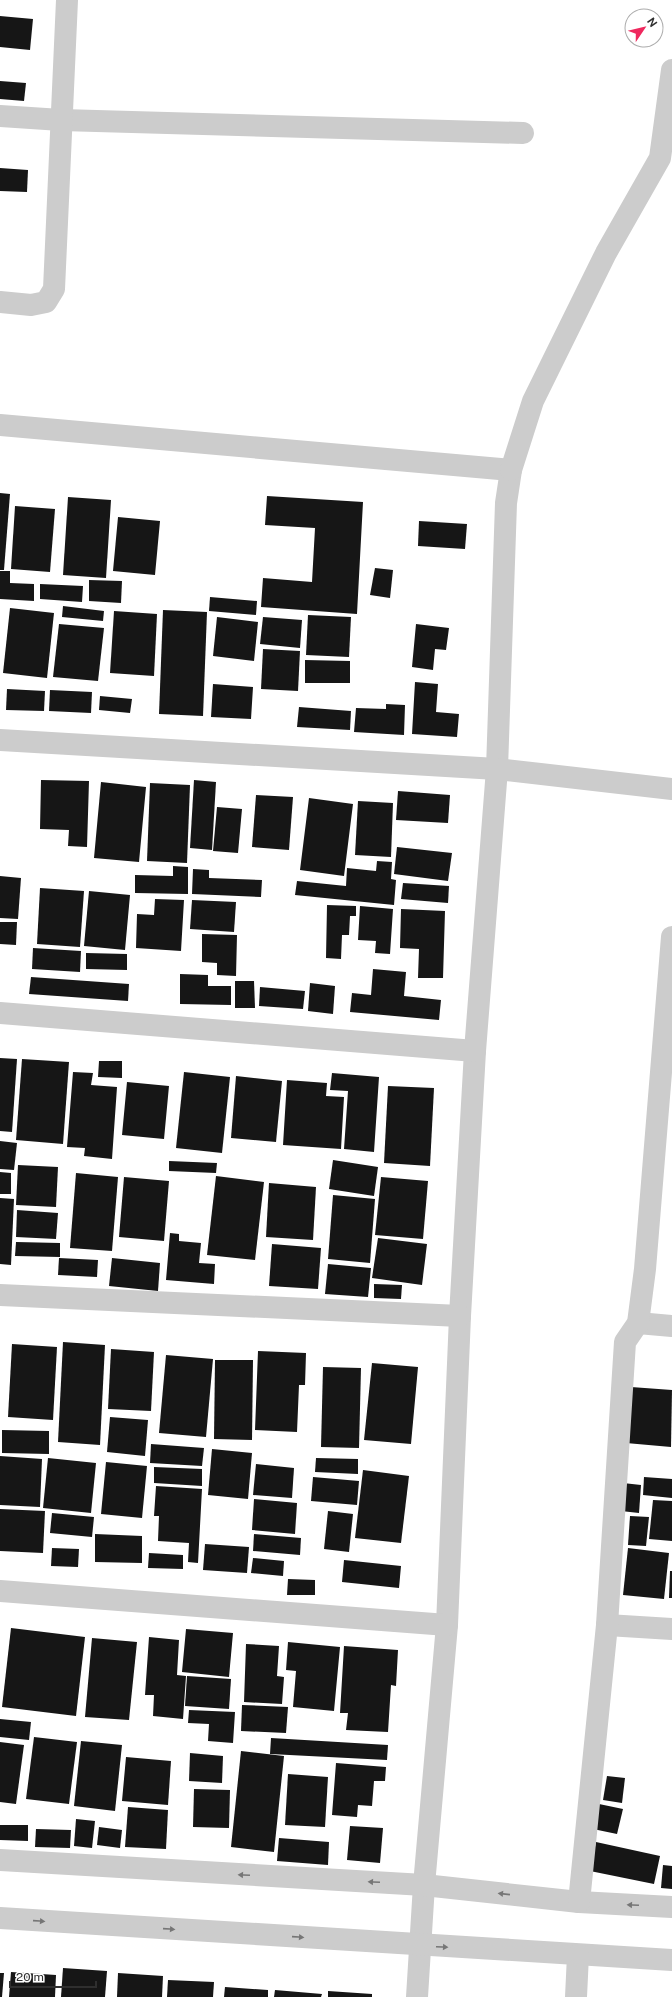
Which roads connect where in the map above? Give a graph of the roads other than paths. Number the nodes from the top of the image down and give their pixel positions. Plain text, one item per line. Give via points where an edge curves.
1 (68, 0) edge
2 (672, 70) edge
3 (0, 116) edge
4 (60, 120) junction
5 (523, 133) dead end
6 (666, 159) edge
7 (0, 302) edge
8 (0, 425) edge
9 (511, 470) junction
10 (0, 740) edge
11 (497, 769) junction
12 (672, 789) edge
13 (672, 937) edge
14 (0, 1013) edge
15 (475, 1051) junction
16 (0, 1294) edge
17 (460, 1316) junction
18 (638, 1323) junction
19 (672, 1326) edge
20 (0, 1591) edge
21 (447, 1625) junction
22 (607, 1625) junction
23 (672, 1629) edge
24 (0, 1860) edge
25 (424, 1885) junction
26 (579, 1902) junction
27 (672, 1907) edge
28 (0, 1918) edge
29 (420, 1945) junction
30 (578, 1955) junction
31 (672, 1960) edge
32 (417, 1997) edge
33 (576, 1997) edge

1 - 4 street
2 - 6 street
3 - 4 street
4 - 5 street
4 - 7 street via 54,289 46,302 31,305
6 - 9 street via 606,253 533,401
8 - 9 street
9 - 11 street via 506,503
10 - 11 street
11 - 12 street
11 - 15 street
13 - 18 street via 645,1269
14 - 15 street
15 - 17 street
16 - 17 street
17 - 21 street
18 - 19 street
18 - 22 street via 625,1342
20 - 21 street
21 - 25 street
22 - 23 street
22 - 26 street
25 -> 24 street
26 -> 25 street
25 - 29 street
27 -> 26 street
28 -> 29 street
29 -> 30 street
29 - 32 street
30 - 31 street
30 - 33 street

